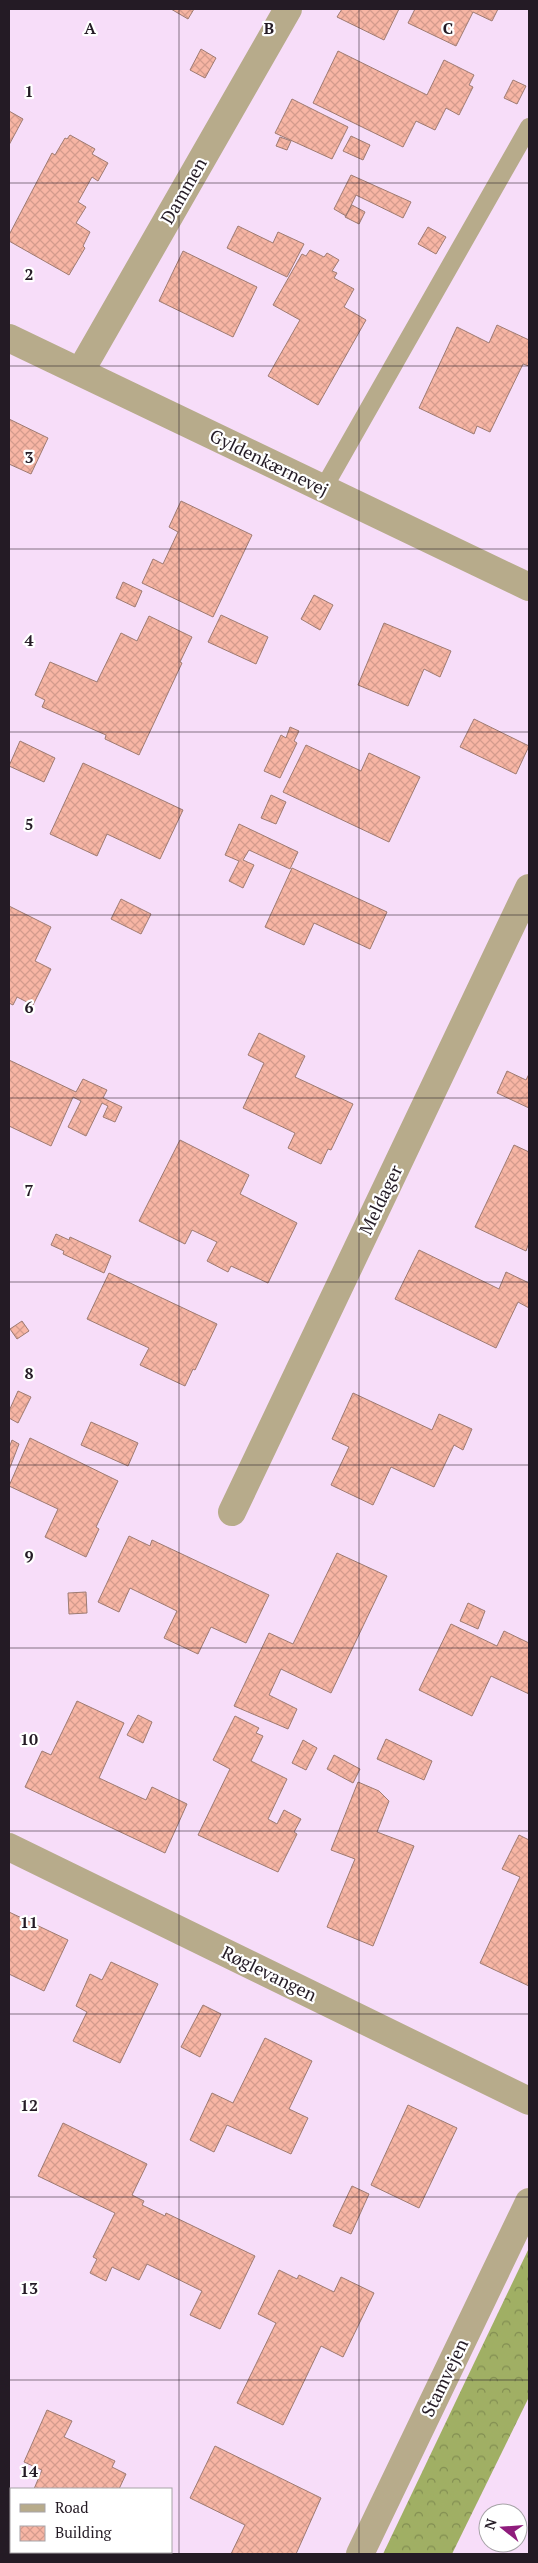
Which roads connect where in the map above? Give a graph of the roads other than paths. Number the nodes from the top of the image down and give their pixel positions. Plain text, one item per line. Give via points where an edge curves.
1 (288, 9) edge
2 (529, 127) edge
3 (9, 338) edge
4 (80, 372) junction
5 (323, 489) junction
6 (529, 587) edge
7 (529, 888) edge
8 (232, 1512) dead end
9 (9, 1847) edge
10 (529, 2101) edge
11 (529, 2202) edge
12 (360, 2554) edge

1 - 4 street, Dammen
2 - 5 lane
3 - 4 street, Gyldenkærnevej
4 - 5 street, Gyldenkærnevej
5 - 6 street, Gyldenkærnevej
7 - 8 street, Meldager
9 - 10 street, Røglevangen
11 - 12 street, Stamvejen

